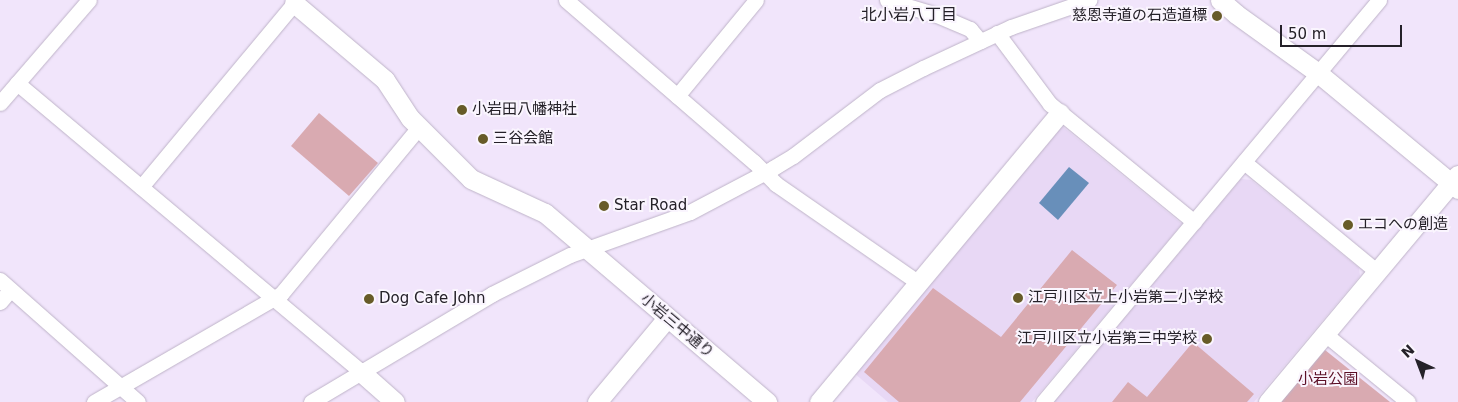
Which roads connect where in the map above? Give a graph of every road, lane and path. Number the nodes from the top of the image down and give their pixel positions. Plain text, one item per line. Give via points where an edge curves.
1 (89, 0) edge
2 (566, 0) edge
3 (756, 0) edge
4 (887, 0) edge
5 (1089, 0) edge
6 (1220, 0) edge
7 (1378, 0) edge
8 (294, 1) edge
9 (997, 33) junction
10 (980, 41) junction
11 (1318, 73) junction
12 (17, 83) junction
13 (677, 96) junction
14 (0, 103) edge
15 (1060, 114) junction
16 (420, 127) junction
17 (1244, 162) junction
18 (763, 172) junction
19 (1456, 183) edge
20 (141, 187) junction
21 (1194, 222) junction
22 (588, 249) junction
23 (1376, 271) junction
24 (918, 283) junction
25 (5, 285) edge
26 (274, 298) junction
27 (0, 302) edge
28 (667, 318) junction
29 (1325, 334) junction
30 (361, 372) junction
31 (121, 387) junction
32 (374, 395) edge
33 (94, 402) edge
34 (138, 402) edge
35 (311, 402) edge
36 (395, 402) edge
37 (597, 402) edge
38 (767, 402) edge
39 (819, 402) edge
40 (1043, 402) edge
41 (1268, 402) edge
42 (1408, 402) edge

1 - 12 street
2 - 13 street
3 - 13 street
4 - 10 street via 970,29
5 - 9 street
6 - 11 street
7 - 11 street
8 - 16 street, 小岩三中通り via 385,80 410,118
8 - 20 street
9 - 10 street
9 - 15 street
10 - 18 street via 880,90 793,156
11 - 17 street
11 - 19 street
12 - 14 street
12 - 20 street
13 - 18 street
15 - 21 street
15 - 24 street
16 - 22 street, 小岩三中通り via 472,179 544,213
16 - 26 street
17 - 21 street
17 - 23 street
18 - 22 street via 690,212
18 - 24 street via 819,216
19 - 23 street
20 - 26 street
21 - 40 street
22 - 28 street, 小岩三中通り
22 - 30 street via 492,294
23 - 29 street
24 - 39 street
25 - 27 street
25 - 31 street
26 - 30 street
26 - 31 street
28 - 37 street
28 - 38 street, 小岩三中通り
29 - 41 street
29 - 42 street
30 - 32 street
30 - 35 street
31 - 33 street
31 - 34 street
32 - 36 street

